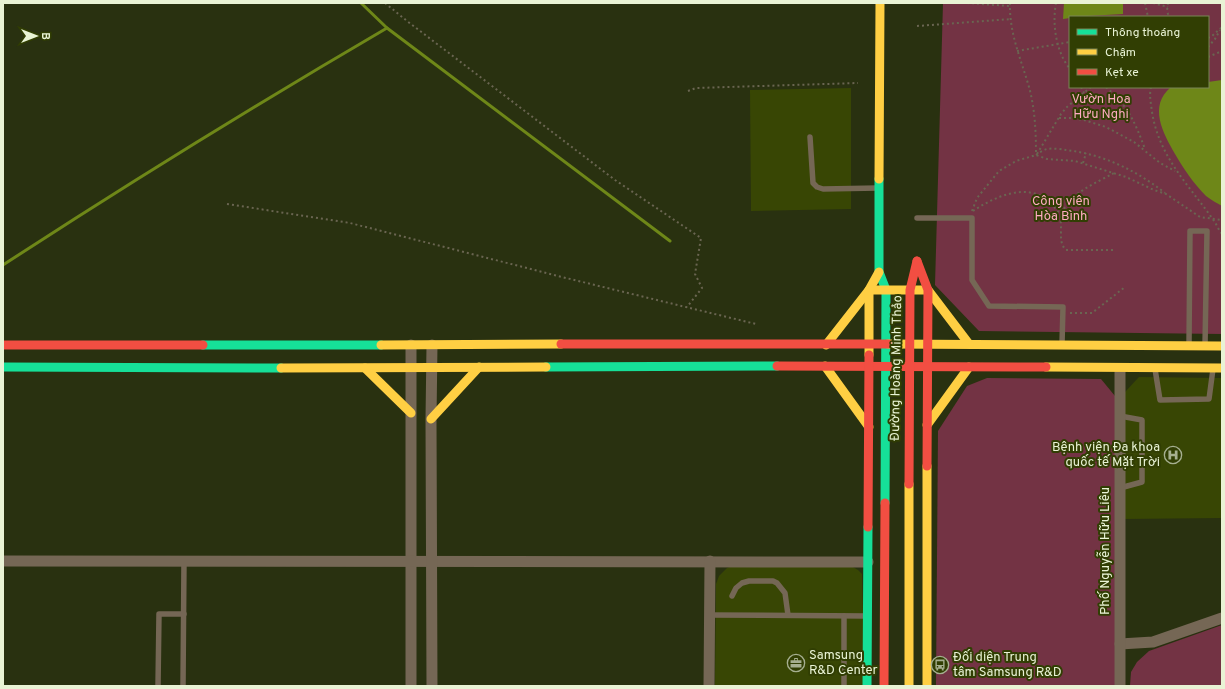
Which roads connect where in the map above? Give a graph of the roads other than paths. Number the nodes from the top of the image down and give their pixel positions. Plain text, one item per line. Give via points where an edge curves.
1 (880, 3) edge
2 (810, 137) dead end
3 (879, 188) junction
4 (917, 218) dead end
5 (879, 272) junction
6 (869, 290) junction
7 (886, 290) junction
8 (910, 290) junction
9 (928, 290) junction
10 (869, 344) junction
11 (886, 344) junction
12 (910, 344) junction
13 (927, 344) junction
14 (969, 344) junction
15 (3, 345) edge
16 (411, 345) junction
17 (432, 345) junction
18 (826, 345) junction
19 (1062, 345) junction
20 (1189, 346) junction
21 (1205, 346) junction
22 (1222, 346) edge
23 (1120, 357) junction
24 (825, 366) junction
25 (869, 366) junction
26 (886, 366) junction
27 (3, 367) edge
28 (432, 367) junction
29 (479, 367) junction
30 (909, 367) junction
31 (927, 367) junction
32 (969, 367) junction
33 (365, 368) junction
34 (410, 368) junction
35 (1218, 368) edge
36 (1155, 369) junction
37 (411, 413) junction
38 (1120, 416) junction
39 (431, 419) junction
40 (909, 425) junction
41 (927, 425) junction
42 (868, 427) junction
43 (885, 427) junction
44 (1120, 488) junction
45 (3, 561) edge
46 (184, 561) junction
47 (411, 561) junction
48 (433, 561) junction
49 (710, 561) junction
50 (868, 562) junction
51 (732, 596) dead end
52 (184, 614) junction
53 (709, 615) junction
54 (788, 615) junction
55 (844, 616) junction
56 (868, 616) junction
57 (1222, 618) edge
58 (1120, 644) junction
59 (158, 686) edge
60 (183, 686) edge
61 (411, 686) edge
62 (432, 686) edge
63 (709, 686) edge
64 (844, 686) edge
65 (867, 686) edge
66 (884, 686) edge
67 (909, 686) edge
68 (927, 686) edge
69 (1120, 686) edge

1 - 3 street, Đường Hoàng Minh Thảo
2 - 3 lane via 813,183 817,187
3 - 5 street, Đường Hoàng Minh Thảo
4 - 19 lane via 972,218 972,280 989,306 1063,307
5 - 6 street, Đường Hoàng Minh Thảo
5 - 7 street, Đường Hoàng Minh Thảo
6 - 7 street
6 - 10 street, Đường Hoàng Minh Thảo
6 - 18 street
7 - 8 street
7 - 11 street, Đường Hoàng Minh Thảo
8 - 9 street
8 - 9 street, Đường Hoàng Minh Thảo via 917,261
8 - 12 street, Đường Hoàng Minh Thảo
9 - 13 street, Đường Hoàng Minh Thảo
9 - 14 street
10 - 11 street
10 - 18 street
10 - 25 street, Đường Hoàng Minh Thảo
11 - 12 street
11 - 26 street, Đường Hoàng Minh Thảo
12 - 13 street
12 - 30 street, Đường Hoàng Minh Thảo
13 - 14 street
13 - 31 street, Đường Hoàng Minh Thảo
14 - 19 street
15 - 16 street
16 - 17 street
16 - 34 street
17 - 18 street
17 - 28 street
19 - 23 street
20 - 21 street
20 - 21 lane via 1190,231 1207,231
20 - 23 street
21 - 22 street
23 - 32 street
23 - 36 street
23 - 38 street, Phố Nguyễn Hữu Liêu
24 - 25 street
24 - 29 street
24 - 42 street
25 - 26 street
25 - 42 street, Đường Hoàng Minh Thảo
26 - 30 street
26 - 43 street, Đường Hoàng Minh Thảo
27 - 33 street
28 - 29 street
28 - 34 street
28 - 39 street
29 - 39 street
30 - 31 street
30 - 40 street, Đường Hoàng Minh Thảo
31 - 32 street
31 - 41 street, Đường Hoàng Minh Thảo
32 - 41 street
33 - 34 street
33 - 37 street
34 - 37 street
35 - 36 street
35 - 36 lane via 1209,399 1160,400
37 - 47 street
38 - 44 street, Phố Nguyễn Hữu Liêu
38 - 44 lane via 1142,420 1142,482
39 - 48 street
40 - 41 street
40 - 67 street, Đường Hoàng Minh Thảo
41 - 68 street, Đường Hoàng Minh Thảo
42 - 43 street
42 - 50 street, Đường Hoàng Minh Thảo
43 - 66 street, Đường Hoàng Minh Thảo
44 - 58 street, Phố Nguyễn Hữu Liêu
45 - 46 street
46 - 47 street
46 - 52 lane
47 - 48 street
47 - 61 street
48 - 49 street
48 - 62 street
49 - 50 street
49 - 53 street
50 - 56 street, Đường Hoàng Minh Thảo
51 - 54 lane via 742,583 773,581 785,594
52 - 59 lane via 159,614
52 - 60 lane
53 - 54 lane
53 - 63 street
54 - 55 lane
55 - 56 lane
55 - 64 lane
56 - 65 street, Đường Hoàng Minh Thảo
57 - 58 street via 1153,642
58 - 69 street, Phố Nguyễn Hữu Liêu

